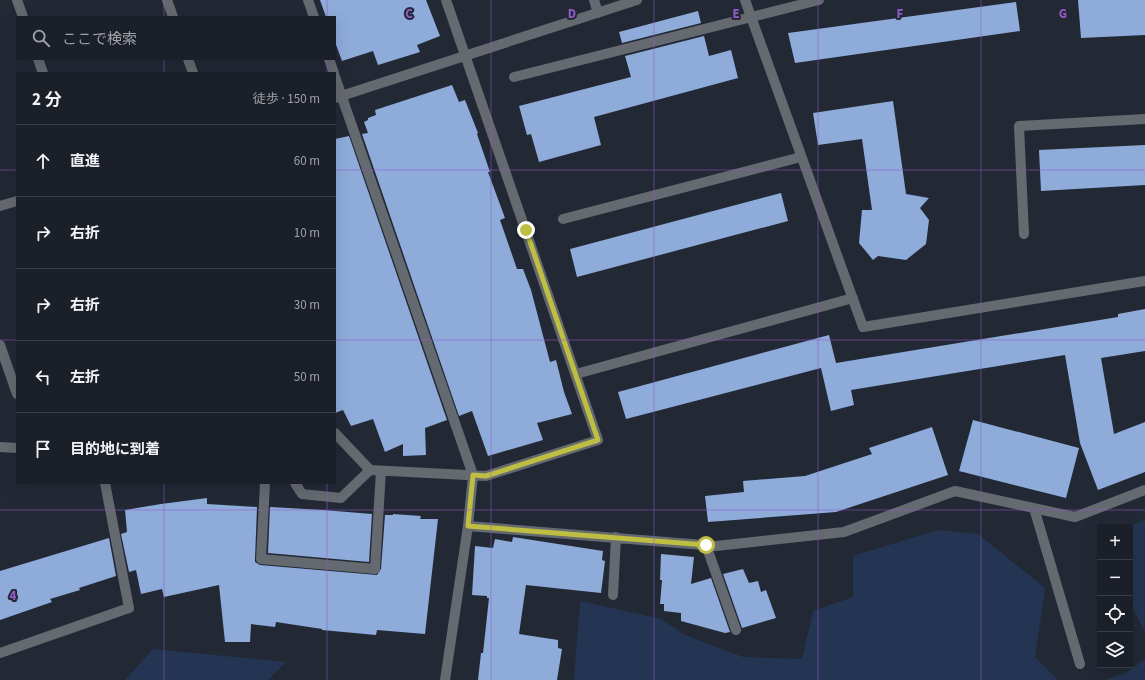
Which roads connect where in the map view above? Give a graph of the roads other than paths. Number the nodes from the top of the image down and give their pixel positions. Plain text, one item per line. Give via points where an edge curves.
1 (18, 0) edge
2 (167, 0) edge
3 (308, 0) edge
4 (446, 0) edge
5 (594, 0) edge
6 (637, 0) edge
7 (745, 0) edge
8 (819, 0) edge
9 (598, 13) junction
10 (23, 16) edge
11 (173, 16) edge
12 (314, 16) edge
13 (751, 16) junction
14 (465, 56) junction
15 (38, 60) edge
16 (188, 60) edge
17 (329, 60) edge
18 (43, 72) edge
19 (192, 72) edge
20 (334, 72) edge
21 (514, 77) dead end
22 (336, 84) edge
23 (338, 97) edge
24 (1145, 119) edge
25 (801, 157) junction
26 (16, 201) edge
27 (0, 206) edge
28 (563, 219) dead end
29 (1024, 234) dead end
30 (1145, 281) edge
31 (852, 298) junction
32 (0, 345) edge
33 (576, 374) junction
34 (16, 391) edge
35 (336, 433) edge
36 (0, 447) edge
37 (16, 448) edge
38 (370, 470) junction
39 (382, 471) junction
40 (473, 475) junction
41 (105, 484) edge
42 (265, 484) edge
43 (297, 484) edge
44 (1145, 490) edge
45 (1034, 508) junction
46 (468, 526) junction
47 (616, 537) junction
48 (706, 545) junction
49 (613, 596) dead end
50 (736, 630) dead end
51 (0, 653) edge
52 (1080, 664) dead end
53 (446, 680) edge

1 - 10 street
2 - 11 street
3 - 12 street
4 - 14 street
5 - 9 street
6 - 9 street
7 - 13 street
8 - 13 street
9 - 14 street
13 - 21 street
13 - 25 street
14 - 23 street
14 - 33 street
15 - 18 street
16 - 19 street
17 - 20 street
22 - 23 street
23 - 40 street
24 - 29 street via 1019,126
25 - 28 street
25 - 31 street
26 - 27 street
30 - 31 street via 863,327
31 - 33 street
32 - 34 street
33 - 40 street via 598,440 486,476
35 - 38 street
36 - 37 street
38 - 39 street
38 - 43 street via 342,498 302,494
39 - 40 street
39 - 42 street via 375,569 261,559
40 - 46 street
41 - 51 street via 129,608
44 - 45 street via 1075,516
45 - 48 street via 955,491 844,532
45 - 52 street
46 - 47 street
46 - 53 street
47 - 48 street
47 - 49 street
48 - 50 street

